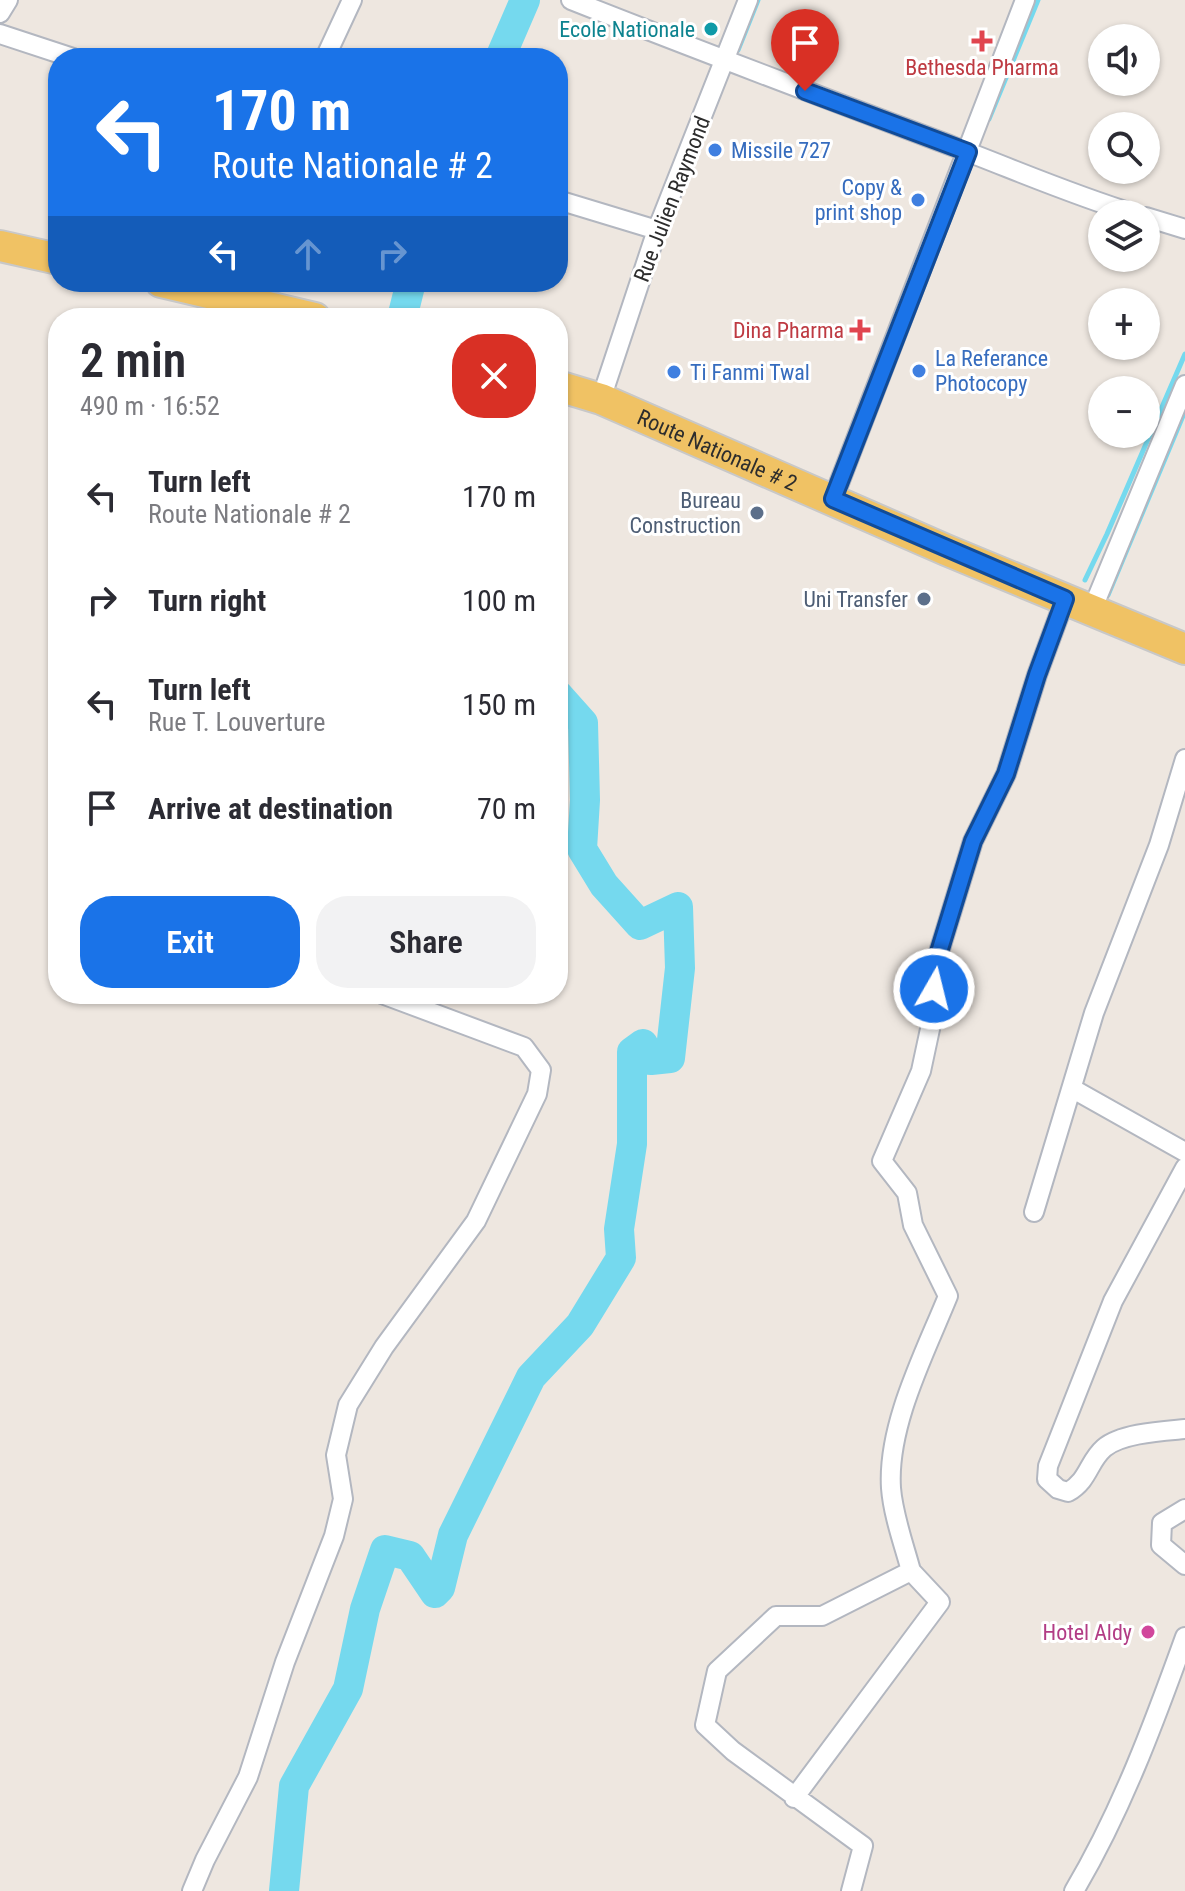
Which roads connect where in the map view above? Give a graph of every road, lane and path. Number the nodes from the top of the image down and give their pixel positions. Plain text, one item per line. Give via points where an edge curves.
1 (8, 0) edge
2 (352, 0) edge
3 (571, 0) edge
4 (748, 0) edge
5 (1025, 0) edge
6 (0, 13) edge
7 (0, 34) edge
8 (330, 48) edge
9 (48, 50) edge
10 (724, 61) junction
11 (968, 152) junction
12 (1092, 200) edge
13 (568, 203) edge
14 (1160, 221) edge
15 (1185, 229) edge
16 (657, 230) junction
17 (0, 246) edge
18 (48, 257) edge
19 (204, 292) edge
20 (272, 308) edge
21 (1185, 385) edge
22 (568, 389) edge
23 (601, 399) junction
24 (833, 499) junction
25 (1079, 604) junction
26 (1185, 649) edge
27 (1185, 759) edge
28 (409, 1004) edge
29 (1073, 1089) junction
30 (1185, 1152) edge
31 (1185, 1168) edge
32 (1034, 1212) dead end
33 (1185, 1429) edge
34 (1185, 1509) edge
35 (1185, 1565) edge
36 (911, 1571) junction
37 (1185, 1637) edge
38 (794, 1798) junction
39 (192, 1891) edge
40 (851, 1891) edge
41 (1074, 1891) edge

1 - 6 street
2 - 8 street
3 - 10 street
4 - 10 street, Rue Julien Raymond
5 - 11 street
7 - 9 street
10 - 11 street
10 - 16 street, Rue Julien Raymond
11 - 12 street
11 - 24 street
13 - 16 street
14 - 15 street
16 - 23 street, Rue Julien Raymond
17 - 18 main road
19 - 20 main road
21 - 25 street
22 - 23 main road, Route Nationale # 2
23 - 24 main road, Route Nationale # 2
24 - 25 main road, Route Nationale # 2
25 - 26 main road, Route Nationale # 2
25 - 36 street via 1037,675 1006,774 973,841 936,962 933,1015 921,1071 882,1161 907,1193 913,1225 948,1296 894,1442 891,1489
27 - 29 street via 1159,845 1094,1013
28 - 39 street via 524,1047 541,1070 537,1094 476,1221 348,1405 336,1455 343,1499 334,1536 248,1777
29 - 30 street
29 - 32 street
31 - 33 street via 1113,1301 1047,1479 1068,1492 1080,1485 1104,1447 1142,1433
34 - 35 street via 1162,1523 1161,1545
36 - 38 street via 940,1602
36 - 38 street via 822,1616 776,1616 717,1671 705,1725
37 - 41 street via 1159,1709
38 - 40 street via 863,1846

